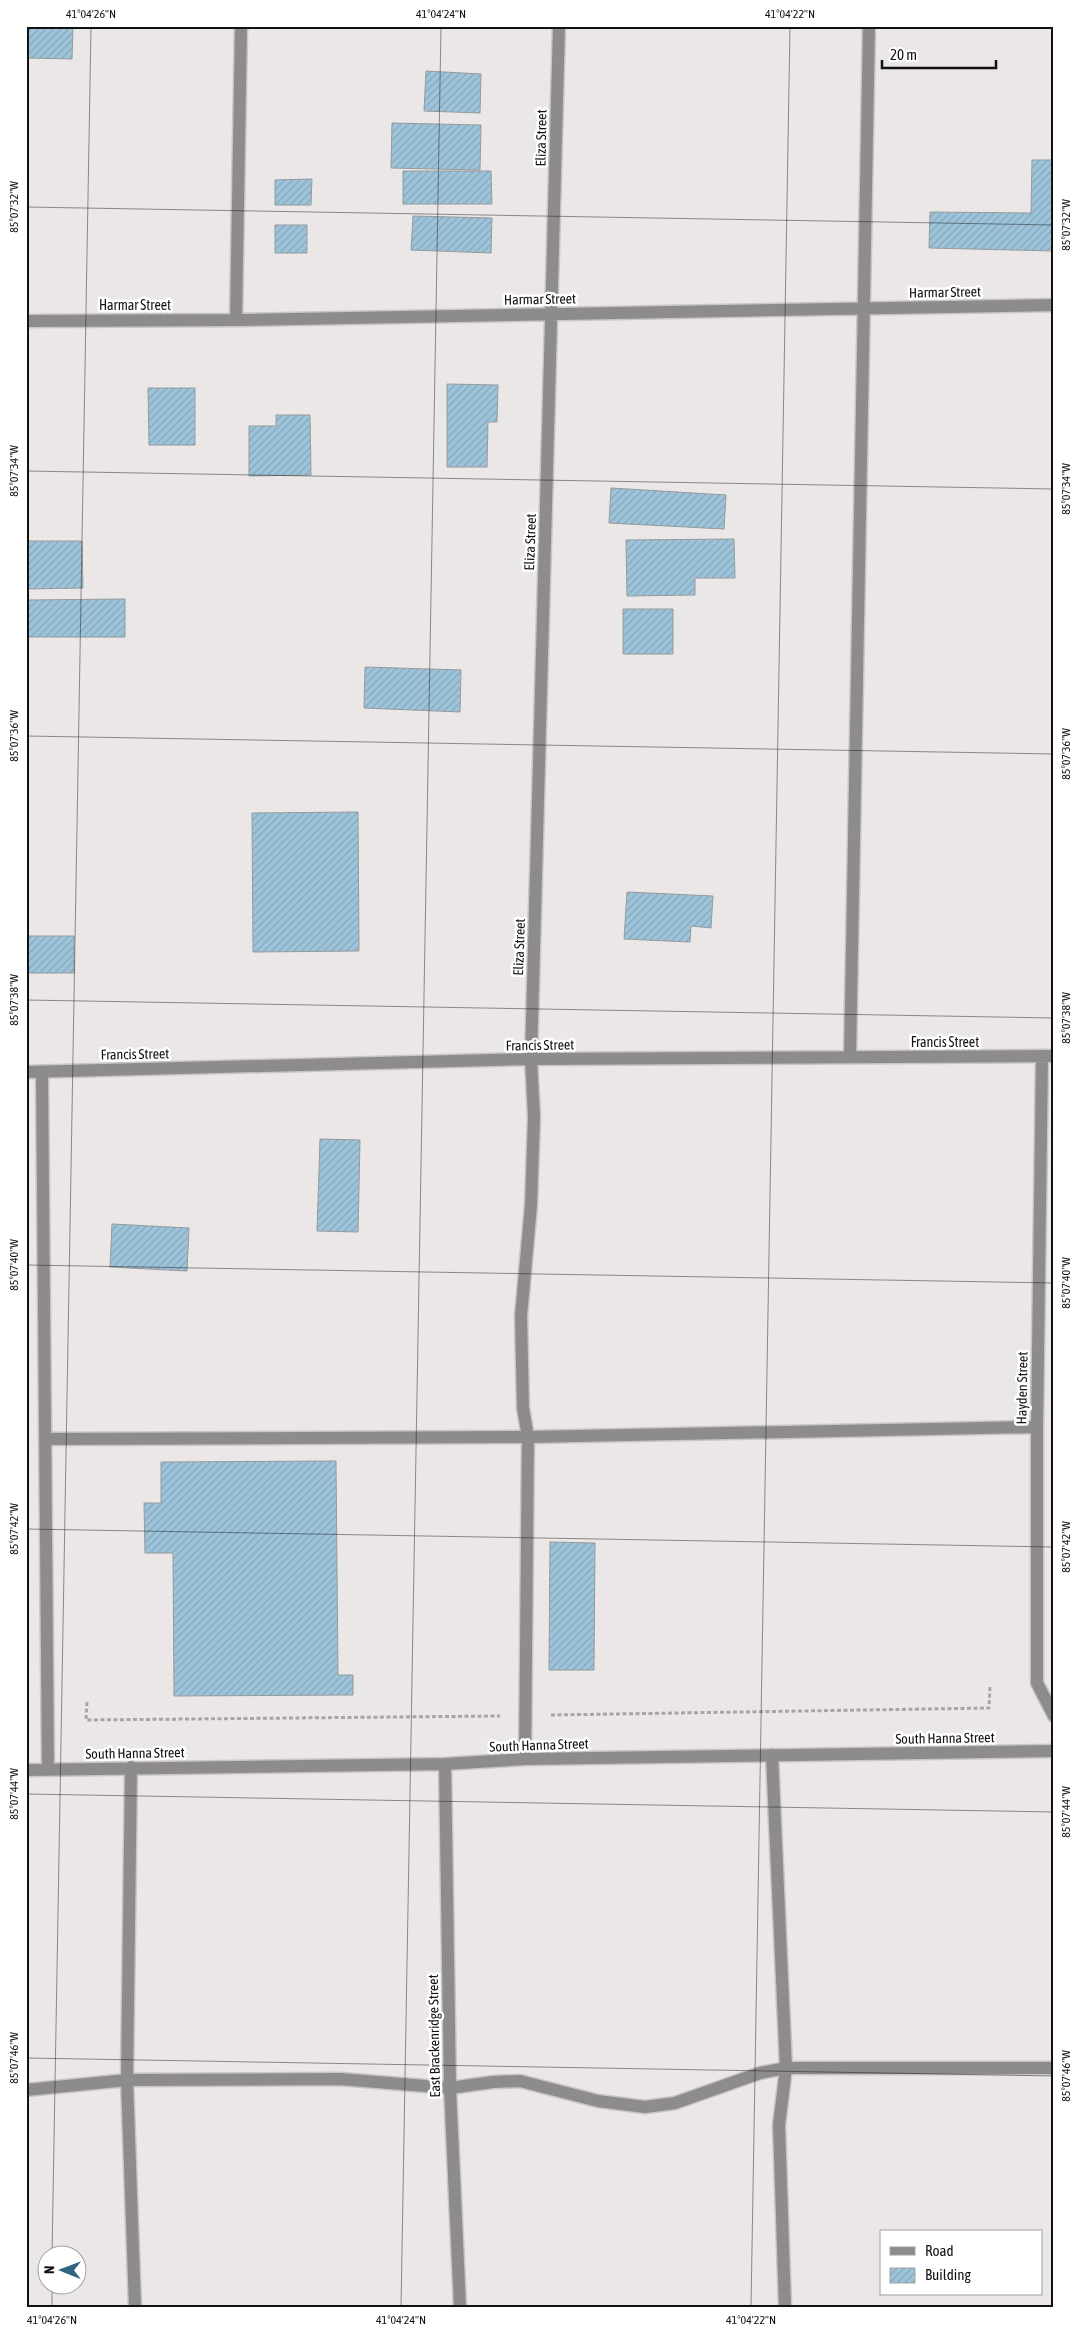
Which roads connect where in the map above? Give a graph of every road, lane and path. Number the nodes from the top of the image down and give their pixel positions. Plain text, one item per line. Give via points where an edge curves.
1 (241, 26) edge
2 (559, 26) edge
3 (869, 26) edge
4 (1054, 304) edge
5 (863, 308) junction
6 (551, 314) junction
7 (236, 320) junction
8 (26, 321) edge
9 (1048, 1056) edge
10 (850, 1057) junction
11 (531, 1059) junction
12 (26, 1072) edge
13 (42, 1072) junction
14 (1037, 1427) junction
15 (528, 1437) junction
16 (44, 1439) junction
17 (1054, 1716) edge
18 (1054, 1751) edge
19 (772, 1755) junction
20 (525, 1759) junction
21 (445, 1764) junction
22 (131, 1767) junction
23 (48, 1769) junction
24 (26, 1770) edge
25 (786, 2068) junction
26 (1054, 2068) edge
27 (127, 2080) junction
28 (450, 2088) junction
29 (26, 2090) edge
30 (135, 2307) edge
31 (460, 2307) edge
32 (785, 2307) edge

1 - 7 street
2 - 6 street, Eliza Street
3 - 5 street
4 - 5 street, Harmar Street
5 - 6 street, Harmar Street
5 - 10 street
6 - 7 street, Harmar Street
6 - 11 street, Eliza Street
7 - 8 street, Harmar Street
9 - 10 street, Francis Street
9 - 14 street, Hayden Street
10 - 11 street, Francis Street
11 - 13 street, Francis Street
11 - 15 street, Eliza Street via 534,1118 531,1204 521,1316 523,1408
12 - 13 street, Francis Street
13 - 16 street
14 - 15 street
14 - 17 street, Hayden Street via 1038,1683
15 - 16 street
15 - 20 street, Eliza Street
16 - 23 street
18 - 19 street, South Hanna Street
19 - 20 street, South Hanna Street
19 - 25 street
20 - 21 street, South Hanna Street
21 - 22 street, South Hanna Street
21 - 28 street, East Brackenridge Street
22 - 23 street, South Hanna Street
22 - 27 street
23 - 24 street, South Hanna Street
25 - 26 street
25 - 28 street via 760,2073 675,2103 645,2107 598,2101 520,2081
25 - 32 street via 779,2125
27 - 28 street via 340,2079
27 - 29 street
27 - 30 street
28 - 31 street, East Brackenridge Street

